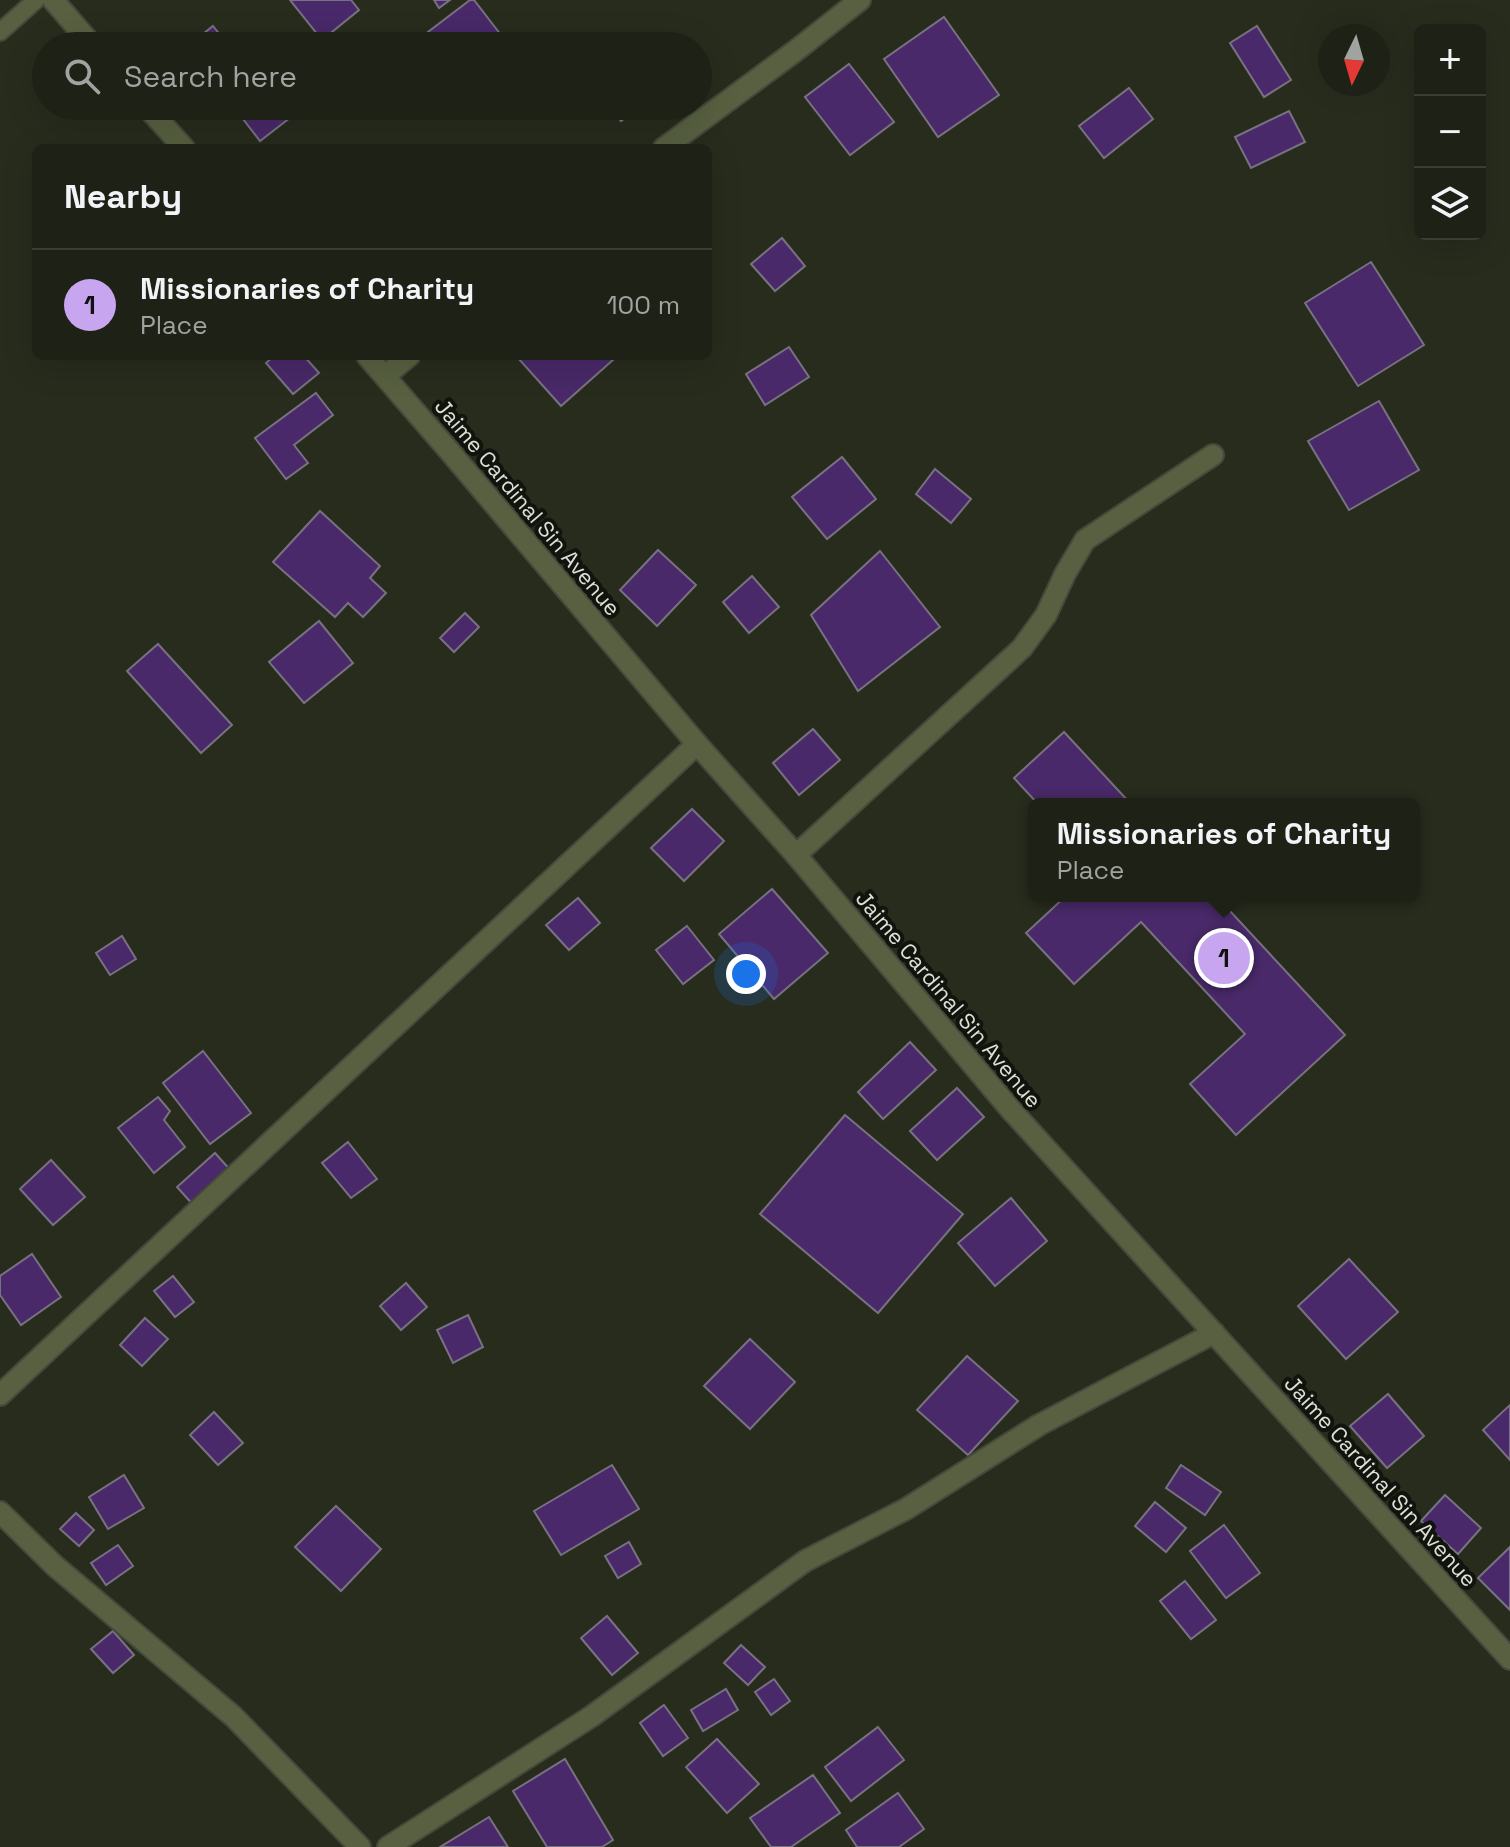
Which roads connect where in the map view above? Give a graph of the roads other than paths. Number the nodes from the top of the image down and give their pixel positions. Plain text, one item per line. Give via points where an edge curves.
1 (36, 0) edge
2 (53, 0) edge
3 (860, 0) edge
4 (0, 32) edge
5 (81, 32) edge
6 (712, 113) edge
7 (159, 120) edge
8 (702, 120) edge
9 (180, 144) edge
10 (669, 144) edge
11 (371, 360) edge
12 (404, 360) edge
13 (385, 376) junction
14 (1213, 455) dead end
15 (697, 744) junction
16 (796, 855) junction
17 (1214, 1333) junction
18 (0, 1395) edge
19 (0, 1512) edge
20 (1510, 1659) edge
21 (360, 1847) edge
22 (388, 1847) edge

1 - 4 lane
2 - 5 street
3 - 6 street
7 - 9 street
8 - 10 street
11 - 13 street, Jaime Cardinal Sin Avenue
12 - 13 street
13 - 15 street, Jaime Cardinal Sin Avenue
14 - 16 street via 1085,540 1046,615 1022,648
15 - 16 street, Jaime Cardinal Sin Avenue
15 - 18 street
16 - 17 street, Jaime Cardinal Sin Avenue via 1011,1110
17 - 20 street, Jaime Cardinal Sin Avenue
17 - 22 street via 1039,1425 906,1509 805,1561 592,1716
19 - 21 street via 55,1566 234,1717

